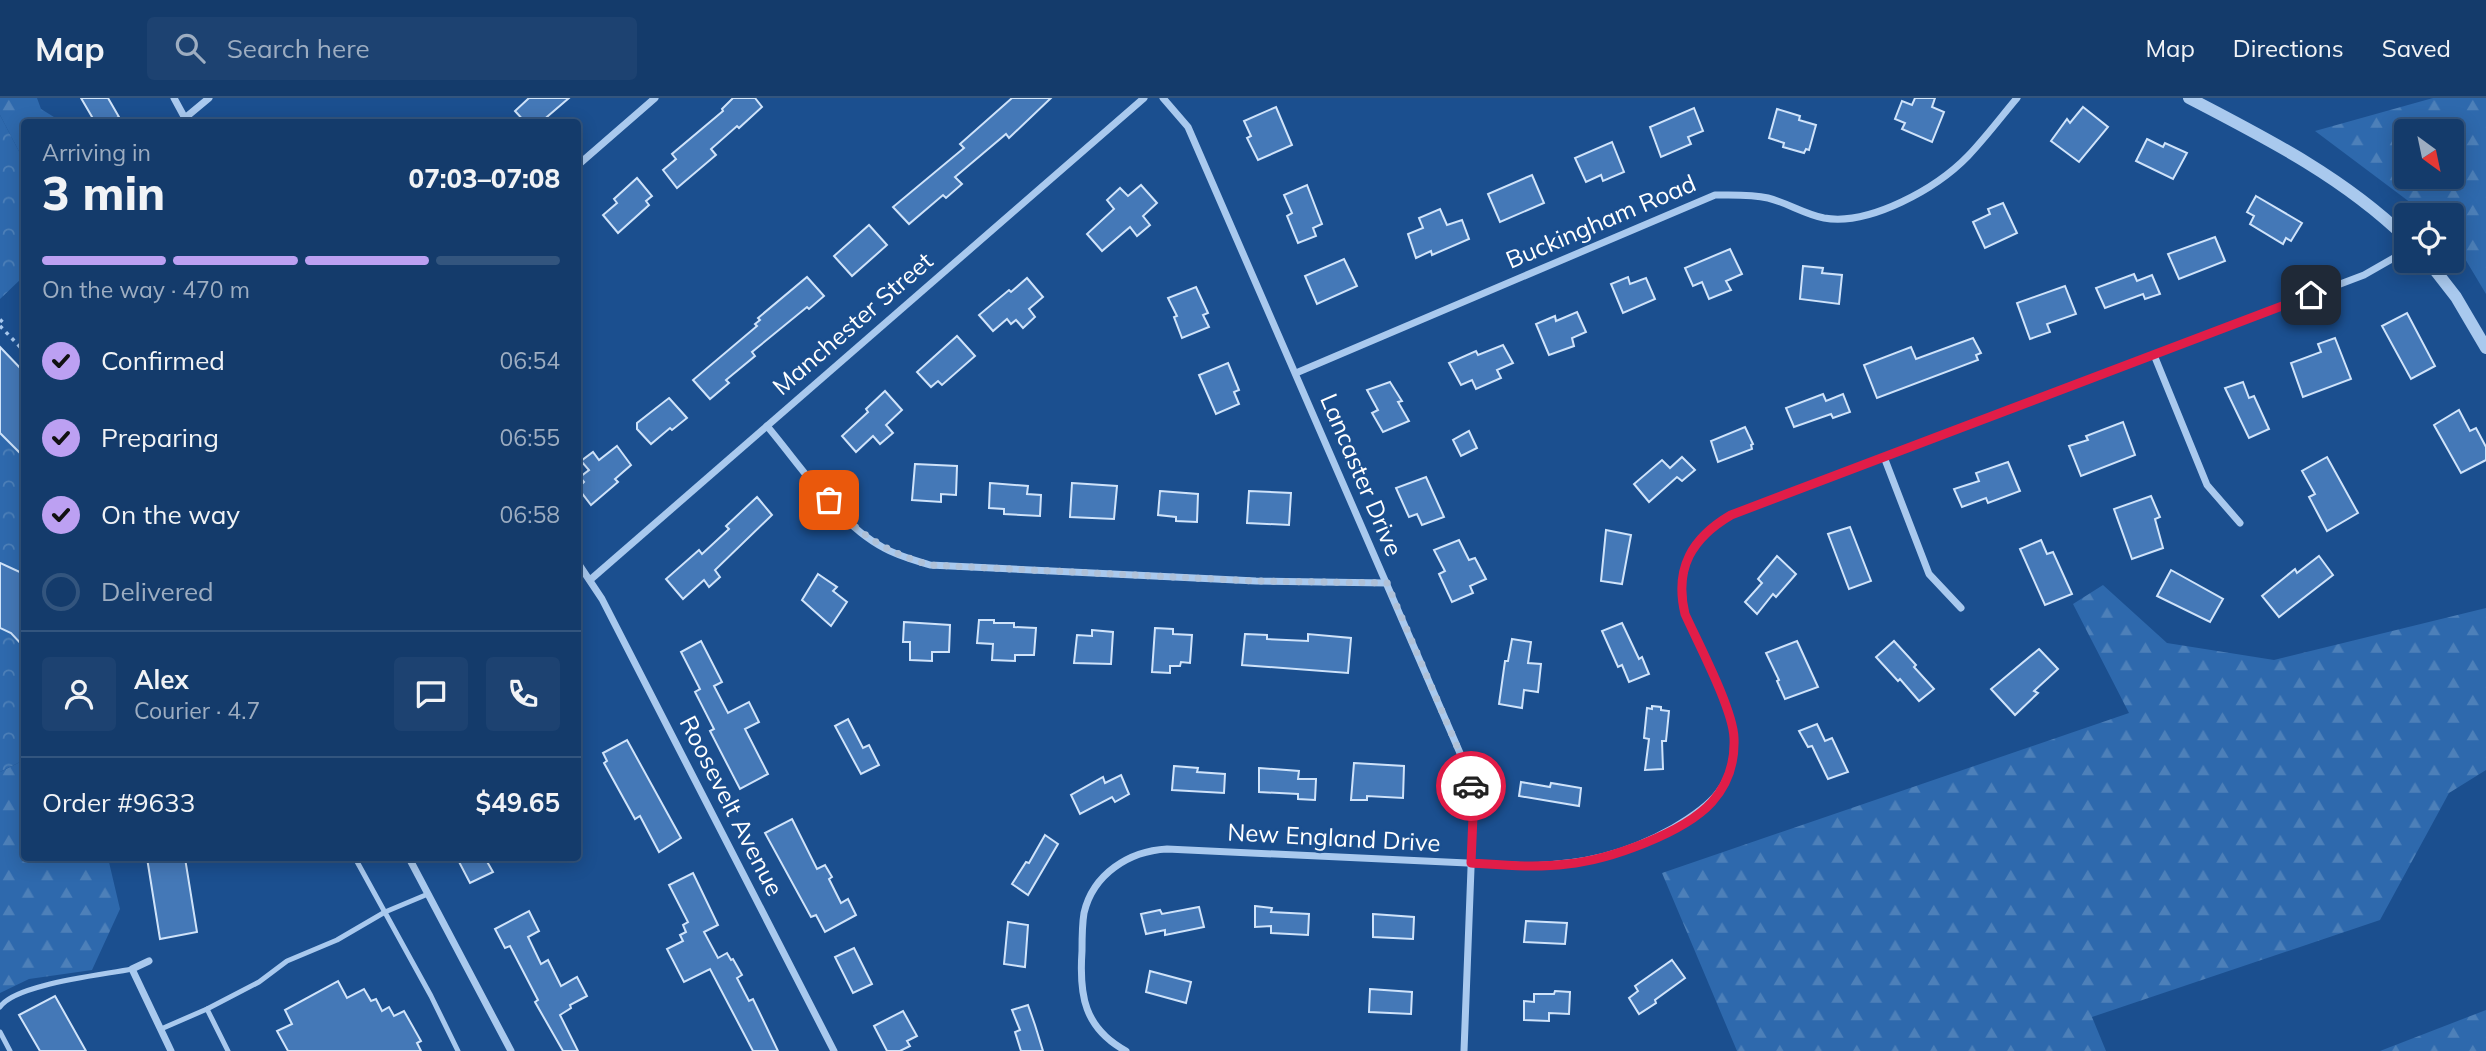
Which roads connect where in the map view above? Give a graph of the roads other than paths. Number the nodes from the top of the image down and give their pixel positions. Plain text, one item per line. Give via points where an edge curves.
1 (174, 98) edge
2 (209, 98) edge
3 (655, 98) edge
4 (1144, 98) edge
5 (1163, 98) edge
6 (2017, 98) edge
7 (2189, 98) edge
8 (185, 119) edge
9 (187, 119) edge
10 (581, 161) edge
11 (2394, 226) edge
12 (2394, 258) edge
13 (2437, 273) edge
14 (2486, 348) edge
15 (2154, 355) junction
16 (1296, 373) junction
17 (766, 426) junction
18 (1884, 457) junction
19 (2240, 523) dead end
20 (581, 567) edge
21 (590, 580) junction
22 (1387, 583) junction
23 (1961, 608) dead end
24 (357, 861) edge
25 (411, 861) edge
26 (1471, 863) junction
27 (428, 894) junction
28 (385, 912) junction
29 (149, 961) dead end
30 (132, 969) junction
31 (0, 1007) edge
32 (207, 1009) junction
33 (161, 1029) junction
34 (0, 1032) edge
35 (10, 1051) edge
36 (172, 1051) edge
37 (228, 1051) edge
38 (458, 1051) edge
39 (511, 1051) edge
40 (834, 1051) edge
41 (1126, 1051) edge
42 (1464, 1051) edge

1 - 8 street
2 - 9 street
3 - 10 street
4 - 17 street, Manchester Street
5 - 16 street, Lancaster Drive via 1188,127
6 - 16 street, Buckingham Road via 1967,158 1934,183 1879,213 1825,218 1769,198 1715,195
7 - 11 street via 2342,184
12 - 15 street, New England Drive via 2364,275
13 - 14 street
15 - 18 street, New England Drive
15 - 19 street via 2207,485
16 - 22 street, Lancaster Drive
17 - 21 street, Manchester Street
17 - 22 street via 844,518 884,548 930,565
18 - 23 street via 1929,574
18 - 26 street, New England Drive via 1731,515 1704,534 1689,554 1681,587 1685,614 1734,738 1729,774 1712,802 1655,838 1605,858 1530,866
20 - 21 street, Roosevelt Avenue
21 - 40 street, Roosevelt Avenue
22 - 26 street, Lancaster Drive via 1470,781
24 - 28 lane
25 - 27 street
26 - 41 street, New England Drive via 1167,849 1128,858 1100,881 1088,903 1080,981 1091,1018 1106,1037
26 - 42 street, Lancaster Drive
27 - 28 lane
27 - 39 street
28 - 32 lane via 337,940 287,961 259,982
28 - 38 lane
29 - 30 street
30 - 31 lane via 39,986 15,993
30 - 33 street
32 - 33 lane
32 - 37 lane
33 - 36 street
34 - 35 lane

